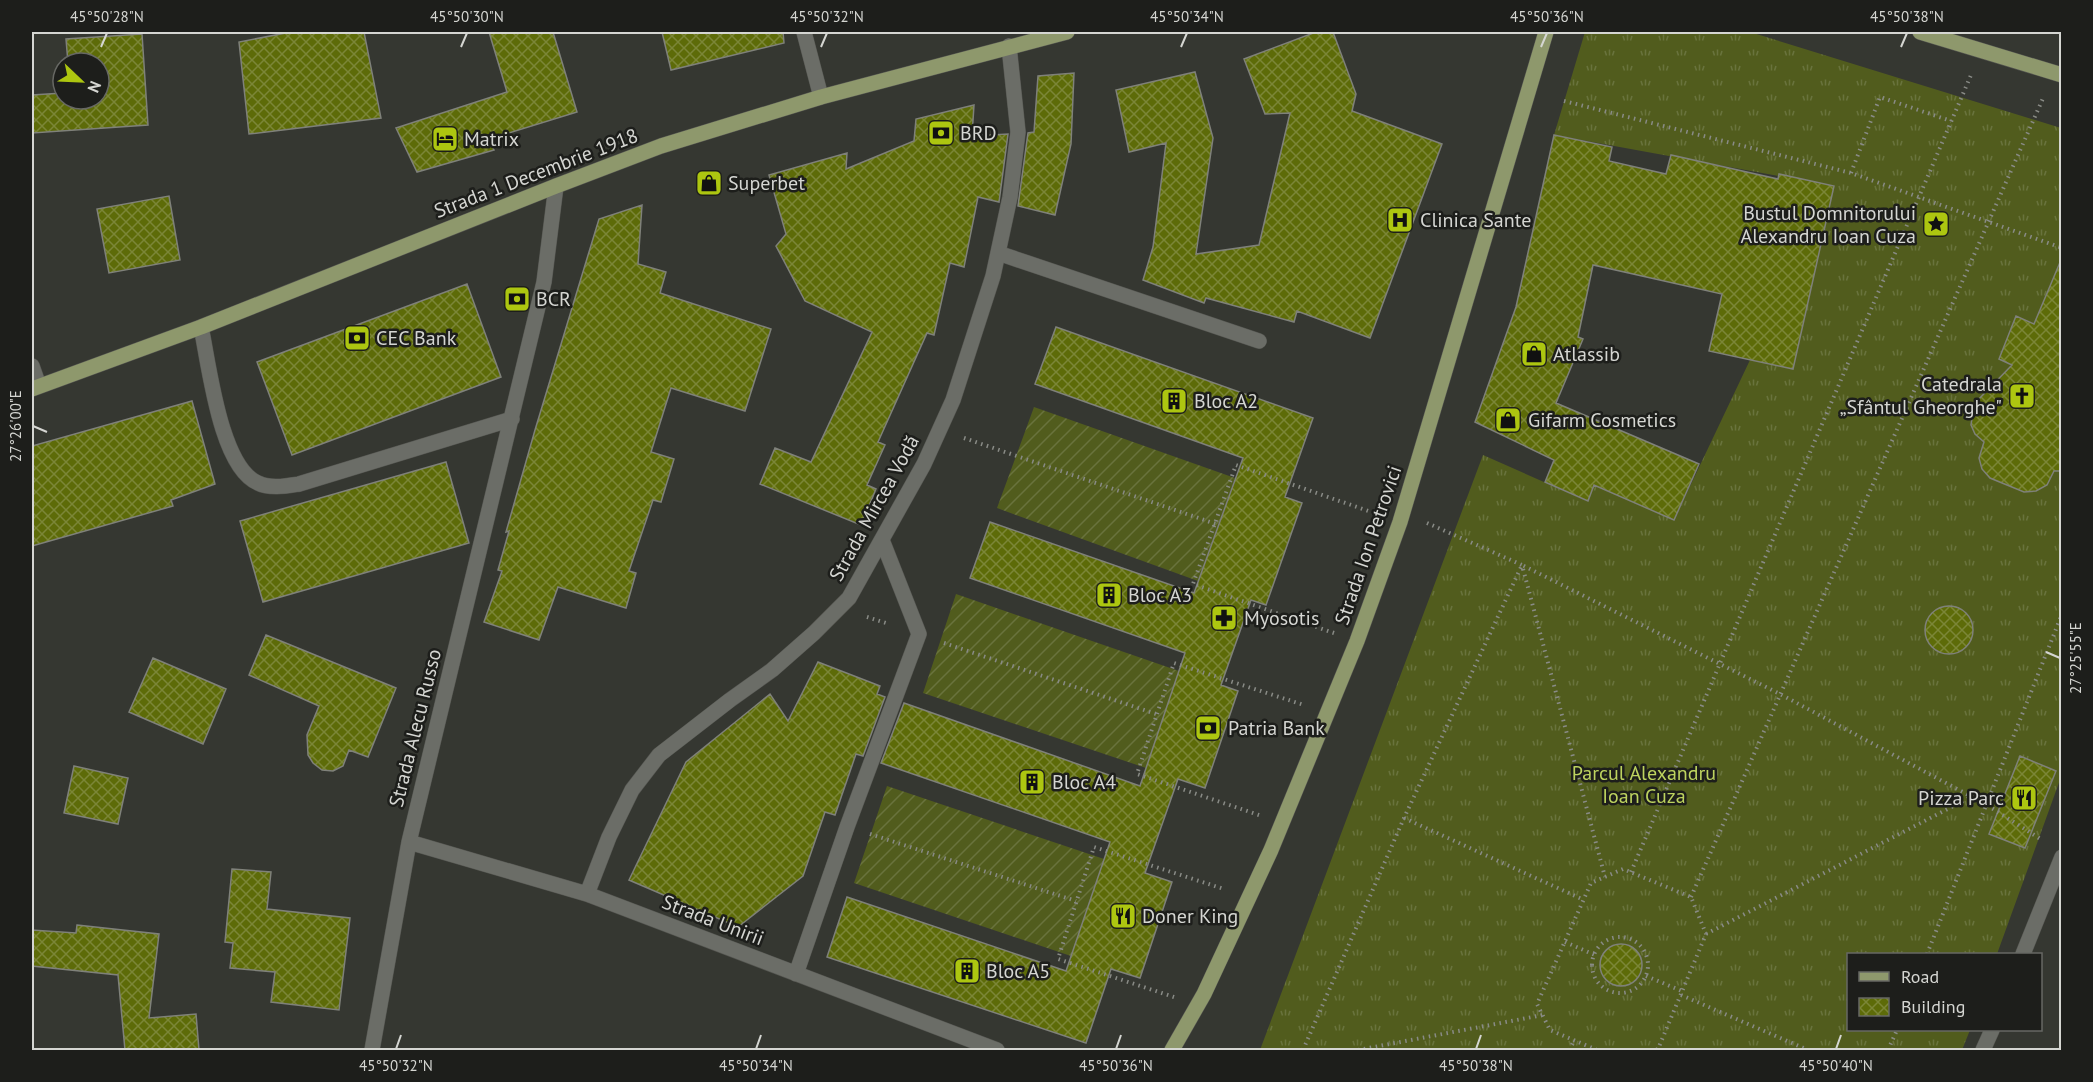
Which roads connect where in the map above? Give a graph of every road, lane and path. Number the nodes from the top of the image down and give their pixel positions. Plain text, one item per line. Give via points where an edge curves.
1 (804, 32) edge
2 (1067, 32) edge
3 (1546, 32) edge
4 (1920, 32) edge
5 (1009, 46) junction
6 (1982, 50) junction
7 (2058, 74) edge
8 (821, 97) junction
9 (1564, 101) dead end
10 (1951, 122) junction
11 (1851, 173) junction
12 (556, 186) junction
13 (1919, 196) junction
14 (1989, 220) junction
15 (2061, 248) edge
16 (998, 253) junction
17 (201, 327) junction
18 (1259, 341) dead end
19 (32, 366) edge
20 (35, 388) edge
21 (512, 419) junction
22 (939, 430) junction
23 (1401, 517) junction
24 (1216, 524) junction
25 (882, 540) junction
26 (1521, 566) junction
27 (840, 608) junction
28 (2061, 614) edge
29 (919, 634) junction
30 (1357, 641) junction
31 (1720, 664) junction
32 (1780, 694) junction
33 (1328, 712) junction
34 (1156, 714) junction
35 (1971, 797) junction
36 (1987, 806) junction
37 (1404, 818) junction
38 (1282, 823) junction
39 (847, 827) junction
40 (409, 842) junction
41 (2061, 862) edge
42 (1631, 872) junction
43 (1605, 877) junction
44 (587, 894) junction
45 (1249, 897) junction
46 (1691, 897) junction
47 (1584, 900) junction
48 (1076, 901) junction
49 (1706, 934) junction
50 (1564, 942) junction
51 (1927, 953) edge
52 (2023, 953) edge
53 (1594, 955) junction
54 (796, 974) junction
55 (1646, 976) junction
56 (1681, 993) junction
57 (1198, 1005) junction
58 (1543, 1015) junction
59 (1896, 1031) edge
60 (1991, 1031) edge
61 (1574, 1041) junction
62 (372, 1050) edge
63 (997, 1050) edge
64 (1172, 1050) edge
65 (1303, 1050) edge
66 (1358, 1050) edge
67 (1569, 1050) edge
68 (1597, 1050) edge
69 (1657, 1050) edge
70 (1808, 1050) edge
71 (1888, 1050) edge
72 (1983, 1050) edge

1 - 8 street
2 - 5 main road, Strada 1 Decembrie 1918
3 - 23 main road, Strada Ion Petrovici
4 - 6 main road
5 - 8 main road, Strada 1 Decembrie 1918
5 - 16 street, Strada Mircea Vodă via 1018,132
6 - 7 main road
6 - 10 path
7 - 14 path
8 - 12 main road, Strada 1 Decembrie 1918 via 661,146
9 - 11 path
10 - 11 path via 1880,97
10 - 13 path
11 - 13 path
12 - 17 main road, Strada 1 Decembrie 1918
12 - 21 street, Strada Alecu Russo via 544,282
13 - 14 path
13 - 31 path
14 - 15 path
14 - 32 path
16 - 18 street
16 - 22 street, Strada Mircea Vodă via 953,400
17 - 20 main road, Strada 1 Decembrie 1918
17 - 21 street via 220,422 233,455 243,471 258,483 278,487 299,484
19 - 20 street
21 - 40 street, Strada Alecu Russo
22 - 24 path
22 - 25 street, Strada Mircea Vodă
23 - 24 path via 1236,465
23 - 26 path
23 - 30 main road, Strada Ion Petrovici
24 - 30 path via 1193,584
25 - 27 street, Strada Mircea Vodă
25 - 29 street
26 - 31 path
26 - 37 path
26 - 43 path
27 - 29 path
27 - 44 street, Strada Mircea Vodă via 772,670 659,755 632,790
28 - 36 path
29 - 34 path
29 - 39 street
30 - 33 main road, Strada Ion Petrovici
31 - 32 path
31 - 42 path
32 - 35 path
32 - 46 path
33 - 34 path via 1174,663
33 - 38 main road, Strada Ion Petrovici
34 - 38 path via 1137,774
35 - 36 path
35 - 49 path
36 - 41 path via 2040,837
36 - 51 path
37 - 47 path
37 - 65 path
38 - 45 main road, Strada Ion Petrovici
39 - 48 path
39 - 54 street
40 - 44 street, Strada Unirii
40 - 62 street, Strada Alecu Russo
41 - 52 street
42 - 43 path via 1623,868
42 - 46 path
43 - 47 path via 1591,883
44 - 54 street, Strada Unirii
45 - 48 path via 1094,847
45 - 57 main road, Strada Ion Petrovici
46 - 49 path
47 - 50 path
48 - 57 path via 1058,959
49 - 56 path
50 - 53 path
50 - 58 path via 1537,1004
53 - 55 path via 1593,975 1613,993 1631,992
53 - 55 path via 1605,941 1632,939 1646,952
54 - 63 street, Strada Unirii
55 - 56 path
56 - 69 path
56 - 70 path
57 - 64 main road, Strada Ion Petrovici
58 - 61 path via 1550,1030
58 - 66 path
59 - 71 path
60 - 72 street
61 - 67 path
61 - 68 path

